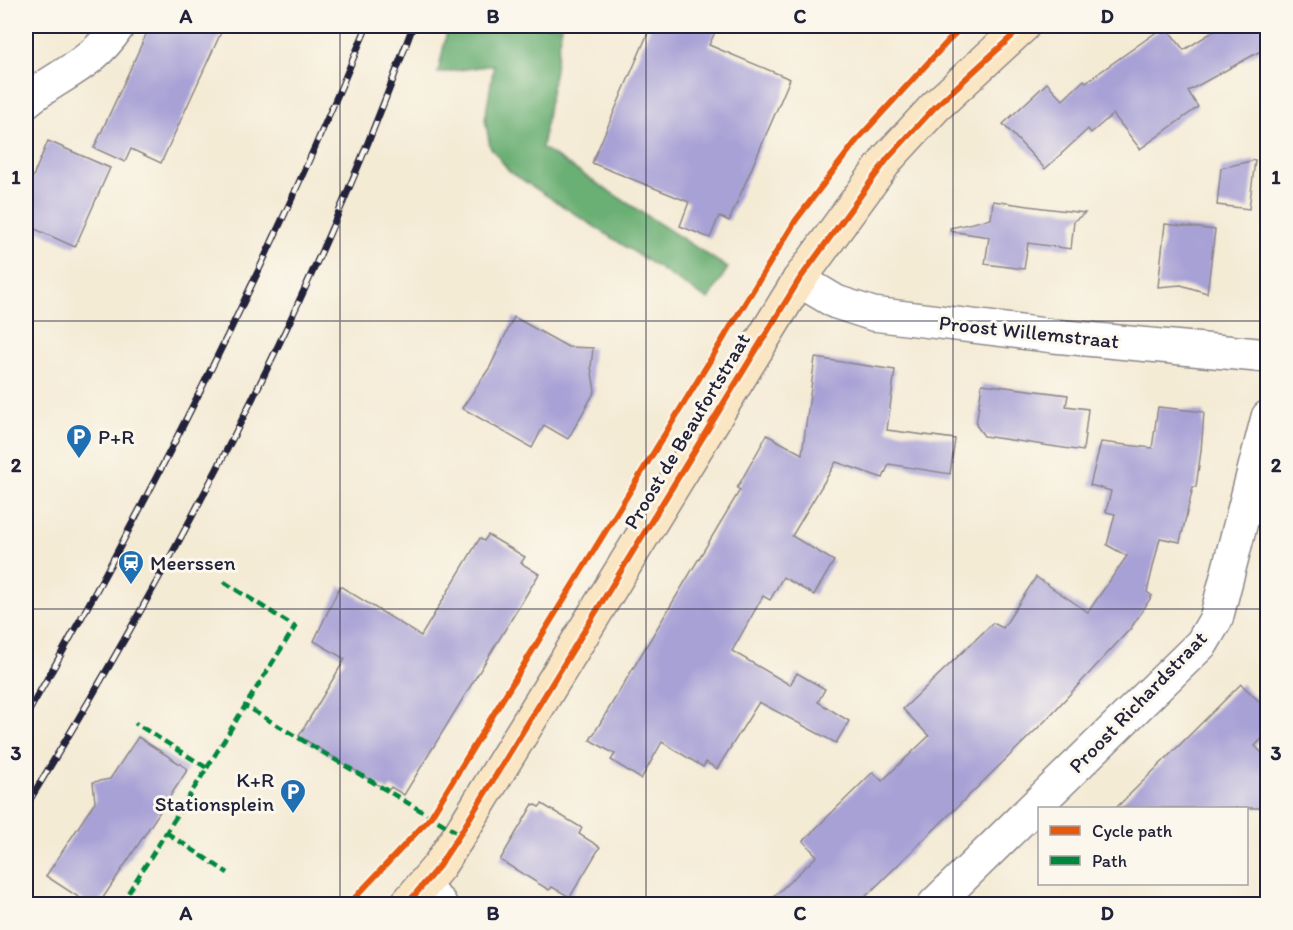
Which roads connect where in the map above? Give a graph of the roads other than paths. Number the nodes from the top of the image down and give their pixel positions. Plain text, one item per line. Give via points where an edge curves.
1 (118, 26) edge
2 (1023, 26) edge
3 (26, 101) edge
4 (799, 280) junction
5 (1268, 356) edge
6 (1268, 417) edge
7 (423, 899) edge
8 (935, 904) edge

1 - 3 street via 70,74
2 - 4 street, Proost de Beaufortstraat via 935,107 888,158
4 - 5 street, Proost Willemstraat via 836,302 873,314
4 - 7 street, Proost de Beaufortstraat
6 - 8 street, Proost Richardstraat via 1216,619 1202,643

